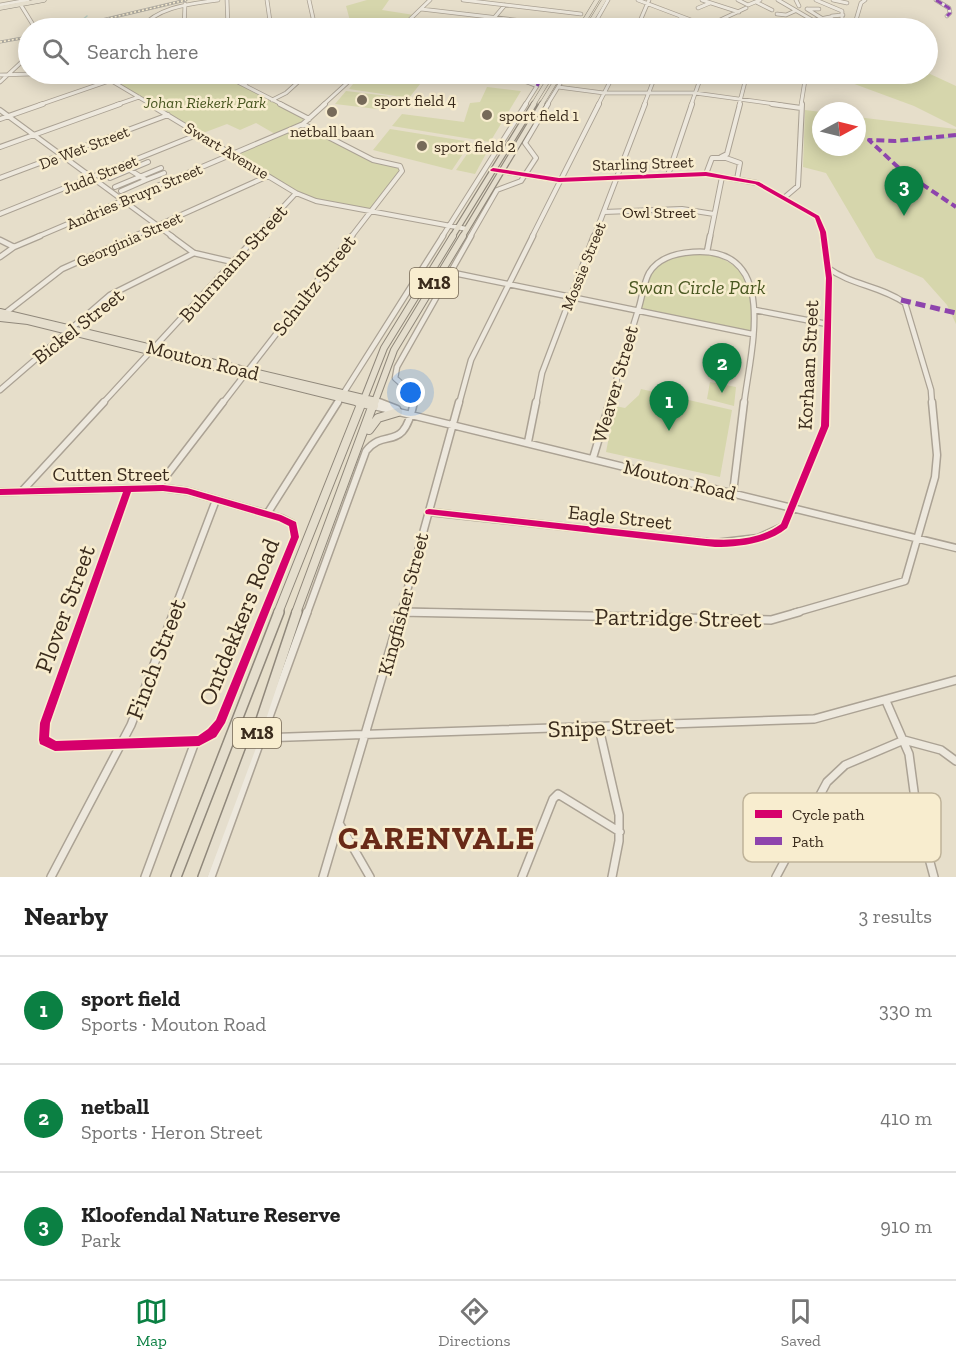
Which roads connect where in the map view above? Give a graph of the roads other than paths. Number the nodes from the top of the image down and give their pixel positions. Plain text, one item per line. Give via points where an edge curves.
1 (35, 0) edge
2 (44, 0) edge
3 (218, 0) edge
4 (227, 0) edge
5 (267, 0) edge
6 (310, 0) edge
7 (430, 0) edge
8 (463, 0) edge
9 (597, 0) edge
10 (604, 0) edge
11 (608, 0) edge
12 (638, 0) edge
13 (650, 0) edge
14 (702, 0) edge
15 (738, 0) edge
16 (747, 0) edge
17 (760, 0) edge
18 (778, 0) edge
19 (796, 0) edge
20 (816, 0) edge
21 (832, 0) edge
22 (865, 0) edge
23 (936, 0) edge
24 (29, 1) edge
25 (472, 1) edge
26 (756, 2) junction
27 (710, 3) junction
28 (847, 3) dead end
29 (21, 4) junction
30 (185, 4) junction
31 (505, 5) junction
32 (650, 5) junction
33 (751, 5) junction
34 (799, 6) dead end
35 (0, 7) edge
36 (698, 8) dead end
37 (746, 8) dead end
38 (421, 9) junction
39 (819, 9) dead end
40 (772, 10) dead end
41 (795, 11) junction
42 (831, 11) dead end
43 (739, 12) junction
44 (581, 14) dead end
45 (777, 14) dead end
46 (838, 15) junction
47 (843, 15) junction
48 (947, 16) dead end
49 (681, 17) joint
50 (830, 17) joint
51 (29, 18) edge
52 (156, 18) edge
53 (184, 18) edge
54 (228, 18) edge
55 (270, 18) edge
56 (313, 18) edge
57 (412, 18) edge
58 (494, 18) joint
59 (586, 18) edge
60 (593, 18) edge
61 (597, 18) edge
62 (643, 18) edge
63 (684, 18) edge
64 (725, 18) edge
65 (809, 18) edge
66 (821, 18) edge
67 (826, 18) edge
68 (843, 18) edge
69 (857, 18) edge
70 (18, 66) edge
71 (18, 74) edge
72 (0, 75) edge
73 (7, 75) junction
74 (0, 82) edge
75 (101, 84) edge
76 (119, 84) edge
77 (296, 84) edge
78 (346, 84) edge
79 (534, 84) edge
80 (546, 84) edge
81 (554, 84) edge
82 (560, 84) edge
83 (609, 84) edge
84 (652, 84) edge
85 (698, 84) edge
86 (745, 84) edge
87 (805, 84) edge
88 (244, 85) edge
89 (558, 87) junction
90 (604, 93) junction
91 (648, 93) junction
92 (695, 93) junction
93 (139, 97) junction
94 (741, 99) junction
95 (272, 100) junction
96 (801, 108) junction
97 (0, 110) edge
98 (168, 115) junction
99 (8, 116) junction
100 (0, 118) edge
101 (309, 119) junction
102 (303, 124) junction
103 (199, 134) junction
104 (34, 135) junction
105 (520, 140) junction
106 (525, 145) junction
107 (0, 147) edge
108 (233, 153) junction
109 (727, 154) junction
110 (62, 155) junction
111 (721, 158) junction
112 (731, 159) junction
113 (148, 162) dead end
114 (122, 165) junction
115 (161, 168) dead end
116 (129, 170) junction
117 (493, 170) junction
118 (502, 171) junction
119 (164, 173) dead end
120 (706, 174) junction
121 (668, 175) junction
122 (268, 176) junction
123 (525, 176) junction
124 (90, 177) junction
125 (140, 177) junction
126 (618, 177) junction
127 (722, 177) junction
128 (0, 178) edge
129 (110, 178) dead end
130 (737, 179) junction
131 (146, 180) junction
132 (559, 180) junction
133 (115, 187) dead end
134 (121, 191) dead end
135 (296, 193) junction
136 (785, 197) junction
137 (122, 201) junction
138 (371, 212) junction
139 (604, 212) junction
140 (0, 213) edge
141 (714, 214) junction
142 (819, 220) joint
143 (156, 226) junction
144 (449, 226) junction
145 (458, 228) junction
146 (466, 229) junction
147 (0, 240) edge
148 (14, 247) junction
149 (706, 252) junction
150 (194, 254) junction
151 (0, 257) edge
152 (233, 262) junction
153 (828, 267) junction
154 (449, 272) junction
155 (840, 276) junction
156 (829, 278) junction
157 (508, 285) junction
158 (570, 297) junction
159 (636, 310) junction
160 (755, 310) junction
161 (4, 312) edge
162 (0, 317) edge
163 (827, 324) junction
164 (69, 330) junction
165 (752, 334) junction
166 (153, 350) junction
167 (245, 373) junction
168 (0, 390) edge
169 (342, 397) junction
170 (361, 401) junction
171 (375, 404) junction
172 (404, 412) junction
173 (452, 424) junction
174 (528, 442) junction
175 (357, 450) junction
176 (593, 458) junction
177 (157, 488) junction
178 (128, 489) junction
179 (22, 491) junction
180 (0, 492) edge
181 (733, 493) junction
182 (216, 500) junction
183 (793, 507) junction
184 (429, 512) junction
185 (267, 514) junction
186 (289, 521) joint
187 (919, 538) junction
188 (956, 548) edge
189 (401, 612) junction
190 (956, 680) edge
191 (886, 701) junction
192 (599, 728) junction
193 (367, 734) junction
194 (208, 736) joint
195 (260, 738) junction
196 (904, 740) junction
197 (195, 742) junction
198 (46, 743) joint
199 (121, 744) junction
200 (956, 761) edge
201 (822, 793) edge
202 (915, 793) edge
203 (339, 823) junction
204 (620, 832) junction
205 (784, 862) edge
206 (930, 862) edge
207 (51, 877) edge
208 (145, 877) edge
209 (176, 877) edge
210 (202, 877) edge
211 (211, 877) edge
212 (323, 877) edge
213 (370, 877) edge
214 (522, 877) edge
215 (612, 877) edge
216 (776, 877) edge
217 (934, 877) edge

1 - 29 main road
2 - 24 main road
3 - 30 street
4 - 54 street
5 - 55 street
6 - 56 street
7 - 38 street
8 - 25 street
9 - 59 main road
10 - 60 main road
11 - 61 street
12 - 32 street
13 - 32 street
14 - 27 street
15 - 33 street
16 - 33 street via 744,3
17 - 26 street
18 - 41 street
19 - 34 street
20 - 47 street via 839,8
21 - 28 street
22 - 69 street
23 - 48 street via 949,8
24 - 29 main road
25 - 31 street
26 - 33 street
26 - 40 street
27 - 36 street
27 - 43 street
29 - 35 main road
29 - 51 street
30 - 52 street
30 - 53 street
31 - 44 street
31 - 58 street
32 - 49 street
32 - 62 street
37 - 43 street
38 - 57 street
38 - 58 street
39 - 66 street via 807,9
41 - 45 street
41 - 65 street
42 - 46 street
43 - 64 street
46 - 47 street
46 - 50 street
47 - 68 street
49 - 63 street
50 - 67 street
70 - 73 street
71 - 73 street
72 - 73 street
73 - 74 street
75 - 99 street
76 - 93 street, Swart Avenue
77 - 95 street
78 - 101 street, Andries Bruyn Street
79 - 144 street, Ontdekkers Road via 537,86
80 - 117 main road, Ontdekkers Road / M18
81 - 105 main road, M18
82 - 89 street
83 - 90 street, Kingfisher Street
84 - 91 street
85 - 92 street
86 - 94 street
87 - 96 street
88 - 95 street
89 - 90 street
89 - 106 street
90 - 91 street
90 - 132 street, Kingfisher Street
91 - 92 street
91 - 126 street, Mossie Street
92 - 94 street
92 - 121 street
93 - 98 street, Swart Avenue
93 - 104 street
94 - 96 street
94 - 109 street
95 - 101 street
96 - 136 street via 798,186
97 - 99 street
98 - 103 street, Swart Avenue
98 - 110 street, De Wet Street
99 - 100 street
99 - 104 street
101 - 102 street, Andries Bruyn Street
102 - 108 street, Andries Bruyn Street
102 - 138 street, Schultz Street via 373,160 402,168
103 - 108 street, Swart Avenue
103 - 114 street, Judd Street
104 - 107 street
104 - 110 street
105 - 106 main road
105 - 118 main road, M18
106 - 123 street via 536,156
108 - 122 street, Swart Avenue
108 - 137 street, Andries Bruyn Street
109 - 111 street
109 - 112 street
110 - 124 street
110 - 128 street, De Wet Street
111 - 112 street
111 - 120 street via 711,159
112 - 130 street via 740,164
113 - 116 street
114 - 116 street
114 - 124 street, Judd Street
115 - 125 street
116 - 125 street
116 - 129 street
117 - 118 street, Starling Street
117 - 145 main road, Ontdekkers Road / M18
118 - 123 street, Starling Street
118 - 146 main road, M18
119 - 131 street
120 - 121 street, Starling Street
120 - 127 street, Starling Street
121 - 126 street, Starling Street
122 - 135 street, Swart Avenue
122 - 143 street, Georginia Street
123 - 132 street, Starling Street
123 - 154 street via 520,182 498,188
124 - 137 street
124 - 140 street, Judd Street
125 - 131 street
125 - 133 street
126 - 132 street, Starling Street
126 - 139 street, Mossie Street
127 - 130 street, Starling Street
127 - 141 street
130 - 136 street, Starling Street via 757,183
131 - 134 street
132 - 157 street, Kingfisher Street
135 - 138 street, Swart Avenue
135 - 152 street, Buhrmann Street
136 - 142 street, Starling Street
137 - 143 street
137 - 148 street, Andries Bruyn Street
138 - 144 street, Swart Avenue
138 - 167 street, Schultz Street
139 - 141 street, Owl Street via 682,209
139 - 158 street, Mossie Street
141 - 149 street
142 - 153 street, Korhaan Street
143 - 150 street
143 - 161 street, Georginia Street via 62,269
144 - 145 street, Swart Avenue
144 - 169 street, Ontdekkers Road
145 - 146 street, Swart Avenue
145 - 170 main road, Ontdekkers Road / M18 via 384,348
146 - 171 main road, M18 via 394,350
147 - 148 street
148 - 151 street, Andries Bruyn Street
149 - 159 street, Weaver Street via 674,254 658,261 649,273
149 - 160 street via 746,273
150 - 152 street
150 - 164 street, Bickel Street via 110,296
152 - 166 street, Buhrmann Street
153 - 155 street
153 - 156 street, Korhaan Street
154 - 157 street
154 - 172 street via 395,373 396,379 414,394
155 - 156 street
155 - 187 street via 901,300 909,310 934,407 936,472
156 - 163 street, Korhaan Street
157 - 158 street
157 - 173 street, Kingfisher Street via 471,360
158 - 159 street
158 - 174 street, Mossie Street via 542,373
159 - 165 street
159 - 176 street, Weaver Street
160 - 163 street
160 - 165 street
161 - 162 street, Georginia Street
161 - 164 main road, Mouton Road
162 - 164 main road, Mouton Road
163 - 183 street, Korhaan Street via 825,426
164 - 166 main road, Mouton Road
164 - 168 street, Bickel Street
165 - 181 street
166 - 167 main road, Mouton Road
166 - 179 street, Buhrmann Street
167 - 169 main road, Mouton Road
167 - 177 street, Schultz Street
169 - 170 main road, Mouton Road
169 - 185 street, Ontdekkers Road
170 - 171 main road, Mouton Road
170 - 209 main road, Ontdekkers Road / M18
171 - 172 street, Mouton Road
171 - 175 main road, M18
172 - 173 street, Mouton Road
172 - 175 main road via 375,421
172 - 195 street via 402,434 372,444 366,450
173 - 174 street, Mouton Road
173 - 184 street, Kingfisher Street
174 - 176 street, Mouton Road
175 - 210 main road, M18 via 304,587 255,738
176 - 181 street, Mouton Road
177 - 178 street, Cutten Street
177 - 182 street, Cutten Street via 187,491
178 - 179 street, Cutten Street
178 - 198 street, Plover Street via 45,723
179 - 180 street, Cutten Street
181 - 183 street, Mouton Road
182 - 185 street, Cutten Street
182 - 199 street, Finch Street
183 - 184 street, Eagle Street via 778,531 716,544
183 - 187 street, Mouton Road
184 - 189 street, Kingfisher Street
185 - 186 street, Cutten Street
186 - 194 street, Ontdekkers Road via 296,529 295,537 220,723
187 - 188 street, Mouton Road
187 - 189 street, Partridge Street via 903,583 771,620
189 - 193 street, Kingfisher Street
190 - 191 street, Snipe Street
191 - 192 street, Snipe Street via 819,719
191 - 196 street
192 - 193 street, Snipe Street
192 - 204 street
193 - 195 street, Snipe Street
193 - 203 street, Kingfisher Street
194 - 197 street
195 - 211 street
196 - 200 street via 937,748
196 - 201 street via 836,771
196 - 202 street
197 - 199 street
197 - 208 street
198 - 199 street
199 - 207 street, Finch Street
203 - 212 street, Kingfisher Street
203 - 213 street
204 - 214 street via 558,794
204 - 215 street
205 - 216 street
206 - 217 street

